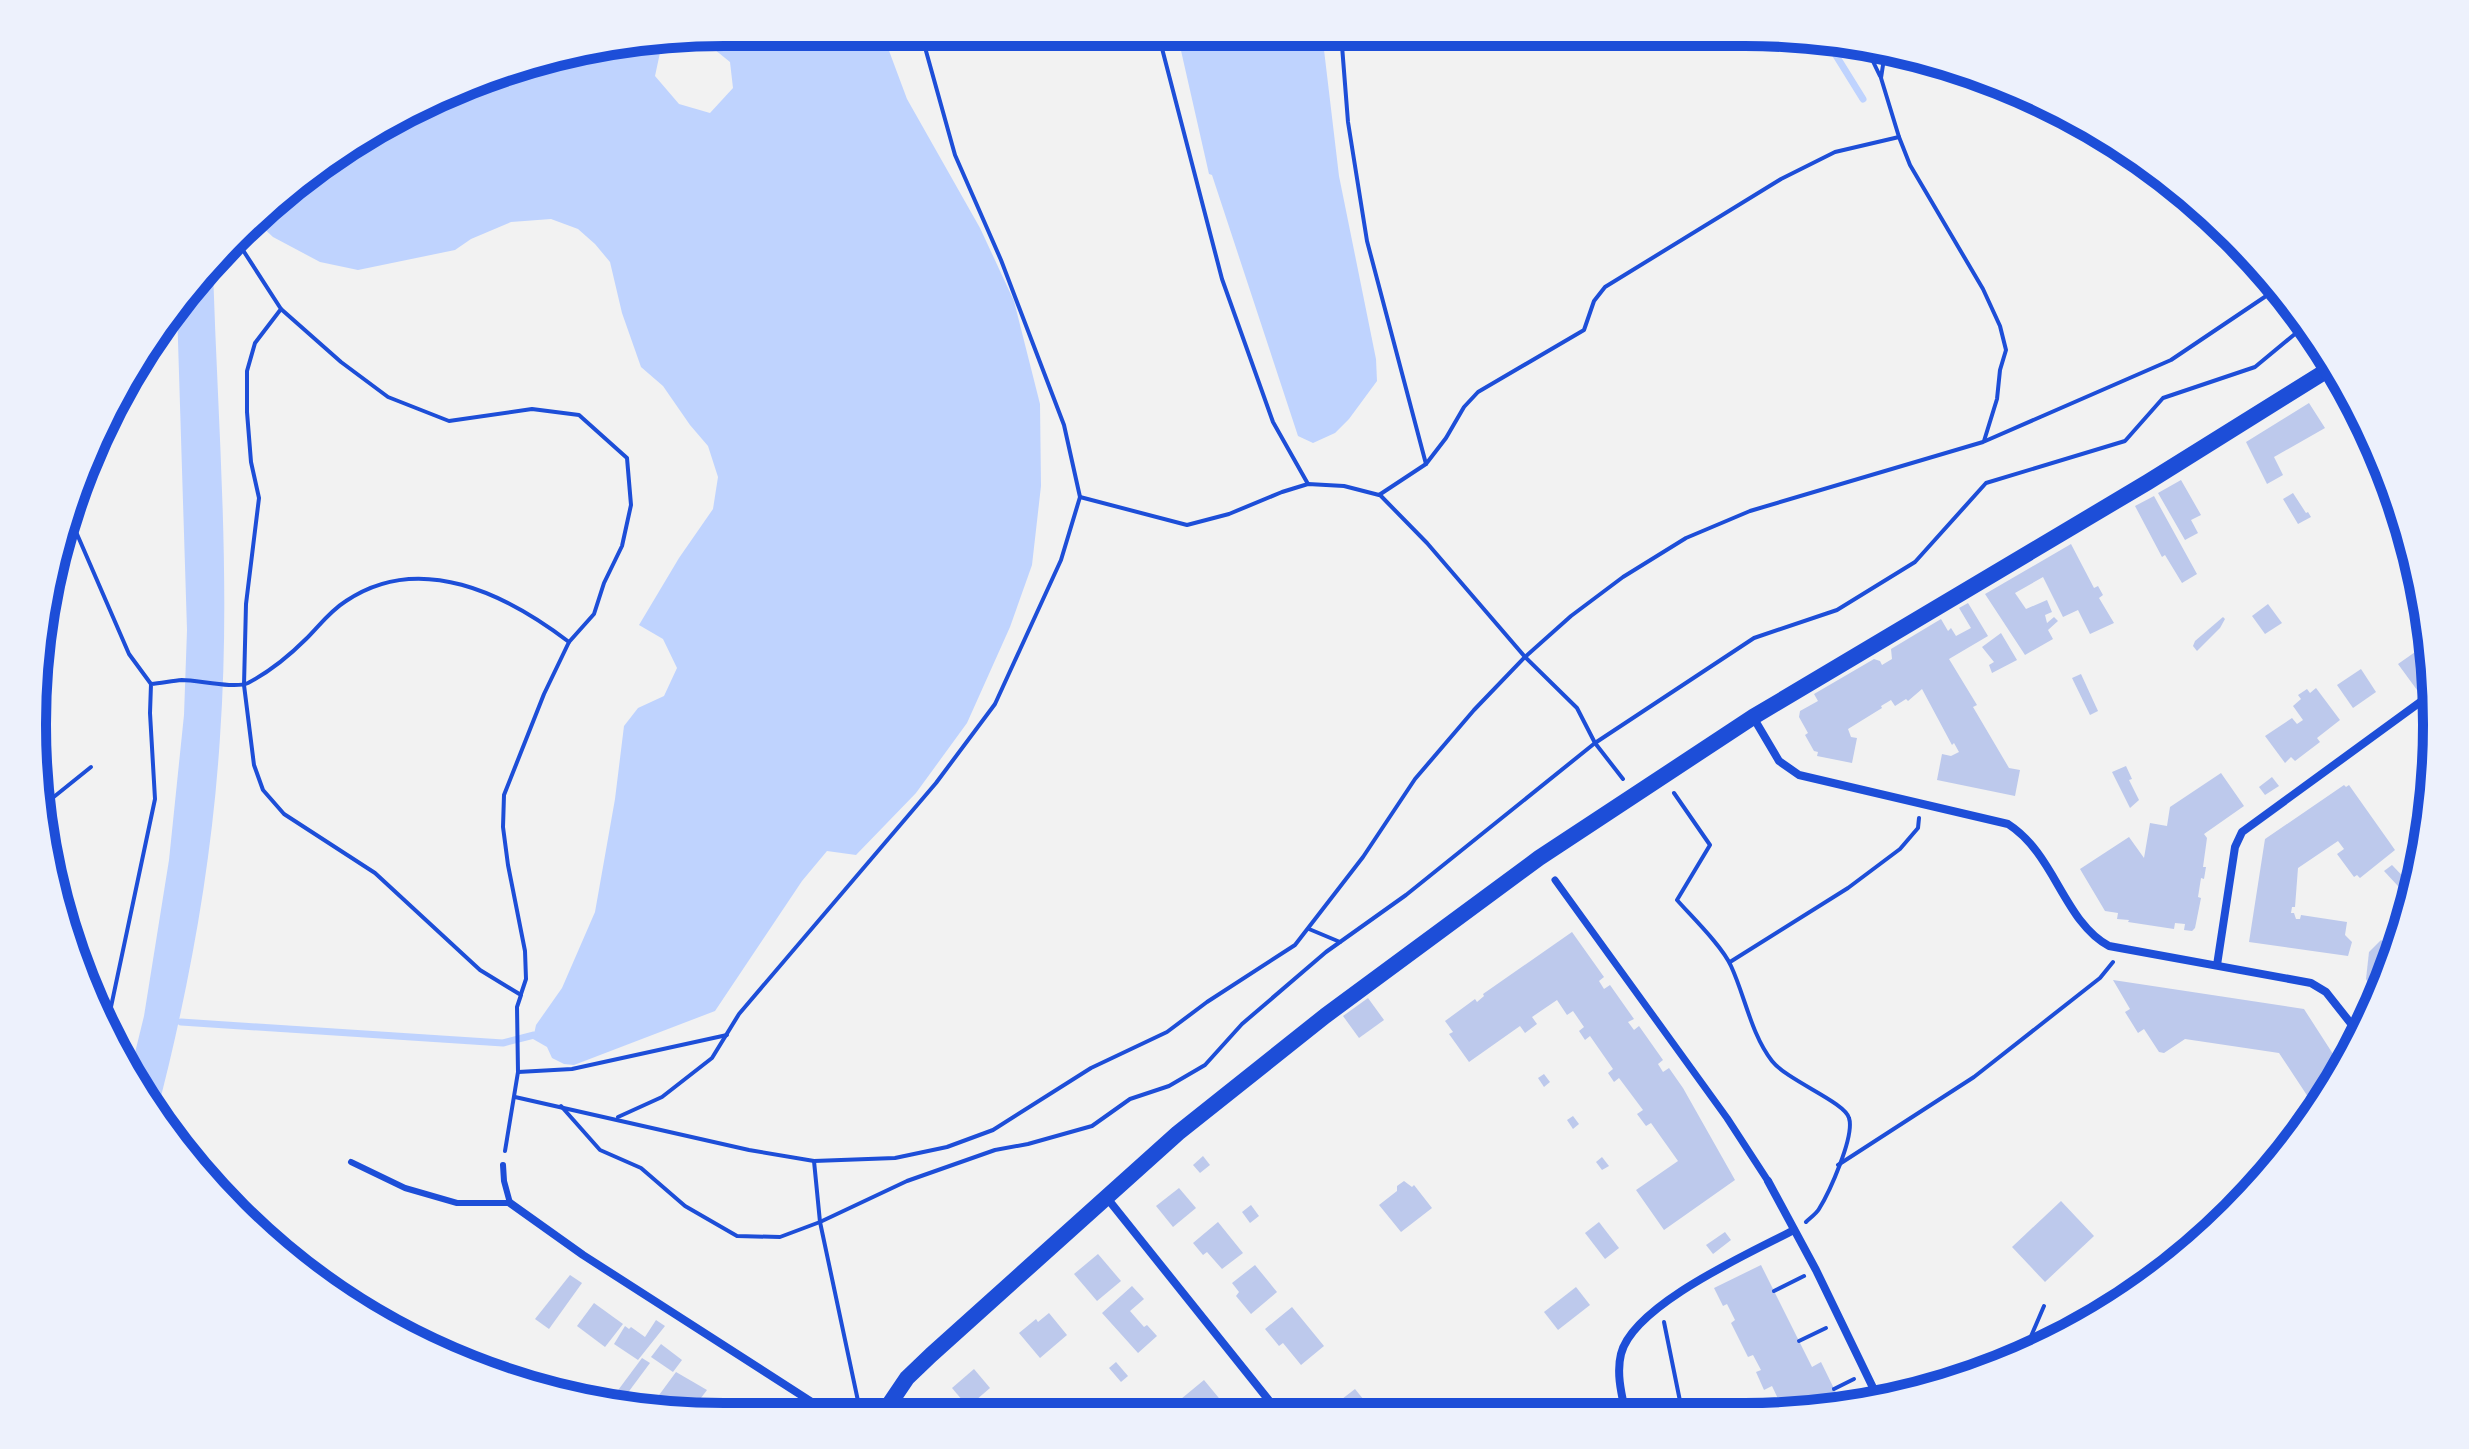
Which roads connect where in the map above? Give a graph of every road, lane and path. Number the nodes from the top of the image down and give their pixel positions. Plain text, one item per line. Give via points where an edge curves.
1 (927, 46) edge
2 (1161, 46) edge
3 (1342, 46) edge
4 (1871, 58) edge
5 (1884, 61) edge
6 (1881, 78) junction
7 (1899, 137) junction
8 (242, 248) edge
9 (2269, 294) edge
10 (281, 309) junction
11 (2298, 332) edge
12 (2324, 372) edge
13 (1983, 442) junction
14 (1426, 464) junction
15 (1308, 484) junction
16 (1379, 495) junction
17 (1080, 497) junction
18 (75, 529) edge
19 (569, 642) junction
20 (1525, 657) junction
21 (151, 684) junction
22 (244, 685) junction
23 (2422, 700) edge
24 (1753, 717) junction
25 (1595, 743) junction
26 (91, 767) dead end
27 (1661, 776) junction
28 (1635, 794) junction
29 (50, 800) edge
30 (1921, 803) junction
31 (1555, 880) dead end
32 (1309, 929) junction
33 (1340, 942) junction
34 (2118, 949) junction
35 (1730, 962) junction
36 (2217, 965) junction
37 (521, 995) junction
38 (110, 1011) edge
39 (2353, 1026) edge
40 (727, 1035) junction
41 (518, 1072) junction
42 (515, 1097) junction
43 (561, 1106) junction
44 (616, 1118) junction
45 (814, 1161) junction
46 (351, 1162) dead end
47 (503, 1165) joint
48 (1838, 1165) junction
49 (1768, 1181) joint
50 (1107, 1197) junction
51 (510, 1203) junction
52 (820, 1222) junction
53 (1794, 1230) junction
54 (1794, 1281) dead end
55 (1774, 1291) dead end
56 (2044, 1306) dead end
57 (1660, 1308) junction
58 (1841, 1321) junction
59 (2030, 1340) edge
60 (1799, 1341) dead end
61 (1854, 1379) dead end
62 (1834, 1389) dead end
63 (1874, 1390) edge
64 (813, 1403) edge
65 (858, 1403) edge
66 (890, 1403) edge
67 (1271, 1403) edge
68 (1624, 1403) edge
69 (1680, 1403) edge

1 - 17 path via 955,155 1064,425
2 - 15 path via 1222,279 1273,422
3 - 14 path via 1367,241
4 - 6 path
5 - 6 path
6 - 7 path
7 - 13 path via 2000,326 2006,350
7 - 14 path via 1835,152 1781,179 1605,287 1584,330 1478,392
8 - 10 path
9 - 13 path via 2171,360
10 - 19 path via 388,397 449,421 532,409 579,415 627,458 631,505 622,546 594,614
10 - 22 path via 255,343 247,371 251,462 259,498 246,604
11 - 25 path via 2255,367 2163,398 2125,441 1986,483 1915,562 1837,610 1754,638
12 - 24 main road
13 - 20 path via 1750,511 1686,538 1623,577
14 - 16 path
15 - 16 path
15 - 17 path via 1187,525
16 - 20 path
17 - 40 path via 1061,560 995,704
18 - 21 path via 129,654
19 - 22 path via 492,594 434,579 403,579 346,601 286,658
19 - 37 path via 504,795 508,865 525,951
20 - 25 path via 1577,708
20 - 32 path via 1415,779
21 - 22 path via 182,680
21 - 38 path via 155,799
22 - 37 path via 254,765 263,790 284,814 375,873 480,970
23 - 36 street via 2242,832 2235,847
24 - 27 main road
24 - 30 street via 1779,761 1799,775
25 - 28 path
25 - 33 path
26 - 29 path
27 - 28 main road
27 - 35 path via 1710,845 1677,900
28 - 50 main road via 1336,1008 1178,1133
30 - 34 street via 1992,818 2020,832 2088,931
30 - 35 path via 1918,828 1900,849
31 - 49 street
32 - 33 path
32 - 45 path via 1295,945 1167,1032 1091,1068 993,1130 895,1158
33 - 52 path via 1242,1024 1205,1065 1169,1086 1130,1099 1092,1126 995,1150 907,1181
34 - 36 street
34 - 48 path via 2100,978 1974,1077
35 - 48 path via 1763,1047 1774,1062 1848,1114 1851,1128
36 - 39 street via 2311,983 2326,992
37 - 41 path
40 - 41 path via 572,1069
40 - 44 path via 712,1058 662,1097
41 - 42 path
42 - 43 path
42 - 47 path
43 - 44 path
43 - 52 path via 600,1150 641,1168 685,1206 737,1236 780,1237
44 - 45 path
45 - 52 path
46 - 51 lane via 405,1188 457,1203
47 - 51 lane
48 - 53 path via 1818,1211
49 - 53 street
50 - 66 main road via 931,1355
50 - 67 street
51 - 64 street
52 - 65 path
53 - 57 street via 1709,1274
53 - 58 street
54 - 55 path
56 - 59 path
57 - 68 street via 1638,1325 1621,1353 1618,1372
57 - 69 path
58 - 60 path
58 - 63 street
61 - 62 path

